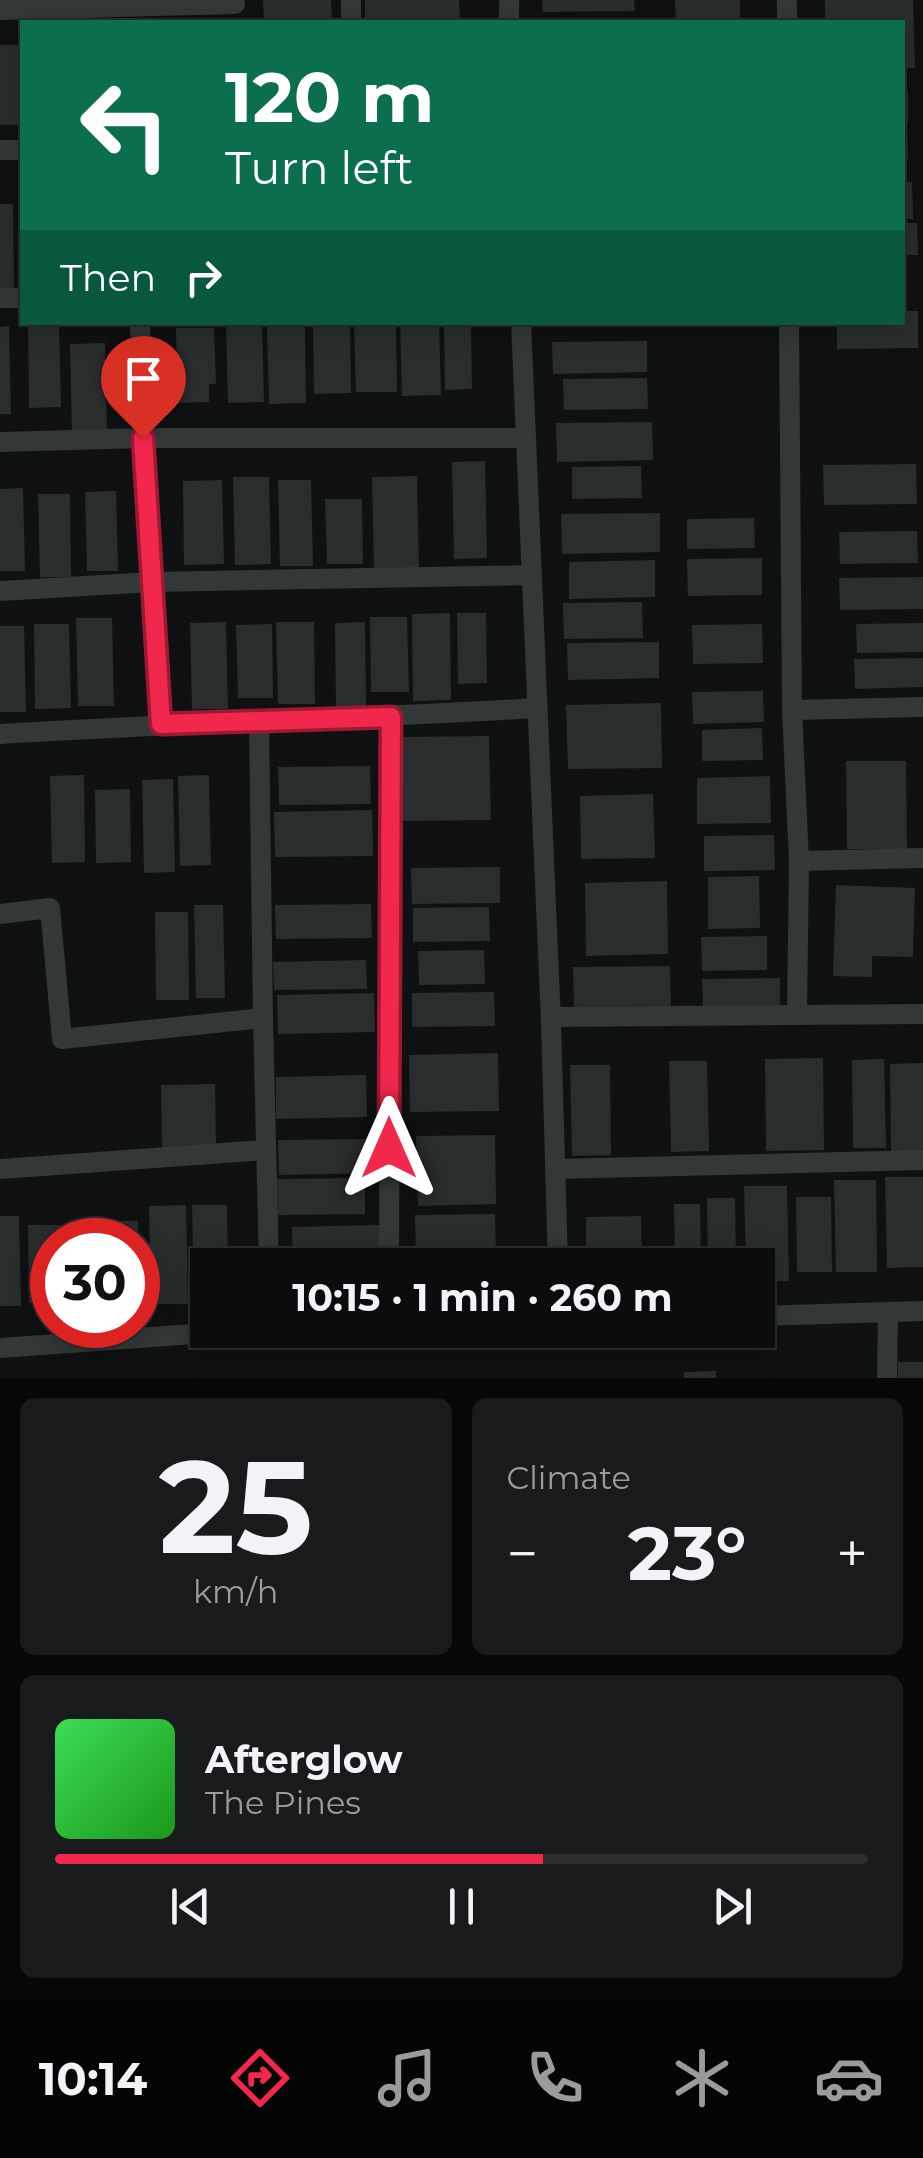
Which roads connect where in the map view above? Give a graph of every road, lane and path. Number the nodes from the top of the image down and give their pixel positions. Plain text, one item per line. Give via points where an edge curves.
1 (235, 9) edge
2 (0, 10) edge
3 (140, 325) edge
4 (521, 325) edge
5 (789, 325) edge
6 (143, 438) junction
7 (526, 438) junction
8 (0, 442) edge
9 (532, 576) junction
10 (152, 582) junction
11 (0, 591) edge
12 (923, 707) edge
13 (537, 708) junction
14 (792, 710) junction
15 (391, 717) junction
16 (259, 722) junction
17 (161, 724) junction
18 (0, 734) edge
19 (923, 858) edge
20 (799, 861) junction
21 (0, 914) edge
22 (798, 1014) junction
23 (923, 1014) edge
24 (263, 1018) junction
25 (551, 1023) junction
26 (265, 1150) junction
27 (923, 1160) edge
28 (0, 1169) edge
29 (555, 1169) junction
30 (268, 1248) edge
31 (389, 1248) edge
32 (557, 1248) edge
33 (923, 1312) edge
34 (888, 1313) junction
35 (775, 1316) edge
36 (190, 1334) edge
37 (0, 1348) edge
38 (887, 1378) edge

1 - 2 street
3 - 6 street
4 - 7 street
5 - 14 street
6 - 7 street
6 - 8 street
6 - 10 street
7 - 9 street
9 - 10 street
9 - 13 street
10 - 11 street
10 - 17 street
12 - 14 street
13 - 15 street
13 - 25 street
14 - 20 street
15 - 16 street
15 - 31 street
16 - 17 street
16 - 24 street
17 - 18 street
19 - 20 street
20 - 22 street
21 - 24 street via 50,908 62,1039
22 - 23 street
22 - 25 street via 552,1017
24 - 26 street
25 - 29 street
26 - 28 street
26 - 30 street
27 - 29 street
29 - 32 street
33 - 34 street
34 - 35 street
34 - 38 street
36 - 37 street

